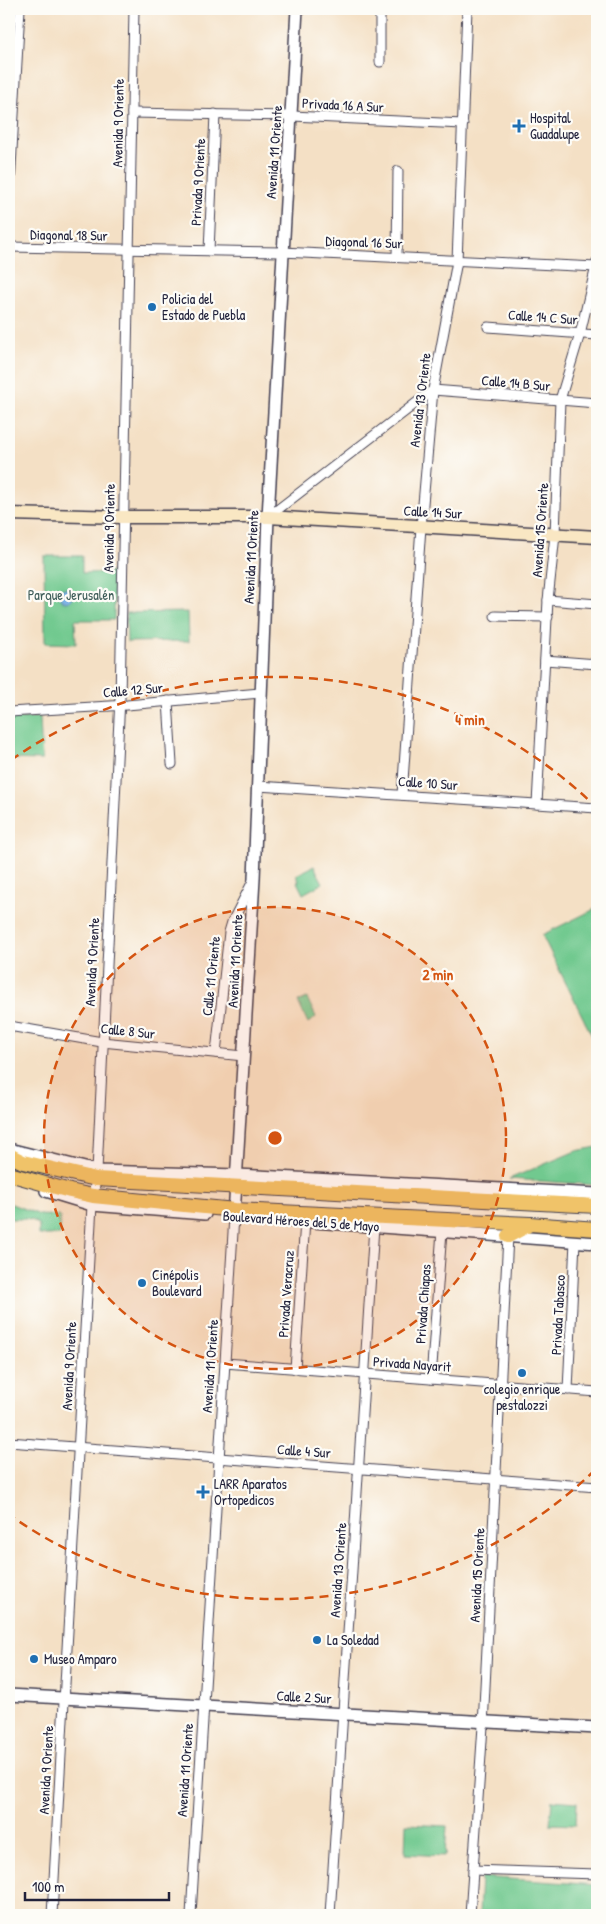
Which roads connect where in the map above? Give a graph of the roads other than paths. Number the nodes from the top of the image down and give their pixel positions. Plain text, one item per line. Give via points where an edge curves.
1 (20, 9) edge
2 (134, 9) edge
3 (297, 9) edge
4 (380, 9) edge
5 (467, 9) edge
6 (380, 62) dead end
7 (132, 113) junction
8 (215, 114) junction
9 (292, 116) junction
10 (463, 124) junction
11 (398, 171) dead end
12 (9, 203) edge
13 (9, 247) edge
14 (130, 250) junction
15 (209, 251) junction
16 (282, 252) junction
17 (397, 257) junction
18 (457, 260) junction
19 (597, 262) edge
20 (597, 267) edge
21 (488, 327) dead end
22 (580, 334) junction
23 (597, 335) edge
24 (433, 390) junction
25 (560, 400) junction
26 (597, 403) edge
27 (9, 514) edge
28 (122, 517) junction
29 (268, 518) junction
30 (421, 526) junction
31 (555, 534) junction
32 (597, 537) edge
33 (548, 600) junction
34 (597, 604) edge
35 (496, 616) dead end
36 (548, 617) junction
37 (545, 660) junction
38 (597, 664) edge
39 (260, 693) junction
40 (168, 701) junction
41 (118, 706) junction
42 (9, 712) edge
43 (172, 764) dead end
44 (258, 786) junction
45 (402, 795) junction
46 (537, 804) junction
47 (597, 808) edge
48 (254, 879) junction
49 (9, 1026) edge
50 (102, 1042) junction
51 (216, 1053) junction
52 (244, 1056) junction
53 (9, 1149) edge
54 (9, 1155) edge
55 (9, 1174) edge
56 (96, 1175) junction
57 (9, 1180) edge
58 (237, 1181) junction
59 (597, 1194) edge
60 (93, 1200) junction
61 (597, 1206) edge
62 (234, 1213) junction
63 (305, 1221) junction
64 (530, 1224) junction
65 (374, 1226) junction
66 (597, 1229) edge
67 (442, 1231) junction
68 (508, 1236) junction
69 (575, 1241) junction
70 (597, 1243) edge
71 (225, 1363) junction
72 (295, 1369) junction
73 (364, 1374) junction
74 (431, 1379) junction
75 (501, 1384) junction
76 (568, 1390) junction
77 (597, 1392) edge
78 (9, 1442) edge
79 (78, 1448) junction
80 (220, 1458) junction
81 (358, 1469) junction
82 (496, 1479) junction
83 (597, 1487) edge
84 (9, 1695) edge
85 (64, 1699) junction
86 (204, 1706) junction
87 (343, 1714) junction
88 (483, 1722) junction
89 (597, 1728) edge
90 (473, 1870) junction
91 (597, 1874) edge
92 (52, 1915) edge
93 (191, 1915) edge
94 (330, 1915) edge
95 (470, 1915) edge

1 - 12 street
2 - 7 street, Avenida 9 Oriente
3 - 9 street, Avenida 11 Oriente
4 - 6 street
5 - 10 street, Avenida 13 Oriente
7 - 8 street, Privada 16 A Sur
7 - 14 street, Avenida 9 Oriente
8 - 9 street, Privada 16 A Sur
8 - 15 street, Privada 9 Oriente
9 - 10 street, Privada 16 A Sur
9 - 16 street, Avenida 11 Oriente
10 - 18 street, Avenida 13 Oriente
11 - 17 street
13 - 14 street, Diagonal 18 Sur
14 - 15 street, Diagonal 16 Sur
14 - 28 street, Avenida 9 Oriente
15 - 16 street, Diagonal 16 Sur
16 - 17 street, Diagonal 16 Sur
16 - 29 street, Avenida 11 Oriente
17 - 18 street, Diagonal 16 Sur
18 - 20 street, Diagonal 16 Sur
18 - 24 street, Avenida 13 Oriente
19 - 20 street, Avenida 15 Oriente
20 - 22 street, Avenida 15 Oriente
21 - 22 street, Calle 14 C Sur
22 - 23 street, Calle 14 C Sur
22 - 25 street, Avenida 15 Oriente
24 - 25 street, Calle 14 B Sur
24 - 29 street
24 - 30 street, Avenida 13 Oriente
25 - 26 street, Calle 14 B Sur
25 - 31 street, Avenida 15 Oriente
27 - 28 main road, Calle 14 Sur
28 - 29 main road, Calle 14 Sur
28 - 41 street, Avenida 9 Oriente
29 - 30 main road, Calle 14 Sur
29 - 39 street, Avenida 11 Oriente
30 - 31 main road, Calle 14 Sur
30 - 45 street, Avenida 13 Oriente
31 - 32 main road, Calle 14 Sur
31 - 33 street, Avenida 15 Oriente
33 - 34 street
33 - 36 street, Avenida 15 Oriente
35 - 36 street
36 - 37 street, Avenida 15 Oriente
37 - 38 street
37 - 46 street, Avenida 15 Oriente
39 - 40 street, Calle 12 Sur
39 - 44 street, Avenida 11 Oriente
40 - 41 street, Calle 12 Sur
40 - 43 street
41 - 42 street, Calle 12 Sur
41 - 50 street, Avenida 9 Oriente
44 - 45 street, Calle 10 Sur
44 - 48 street, Avenida 11 Oriente
45 - 46 street, Calle 10 Sur
46 - 47 street, Calle 10 Sur
48 - 51 street, Calle 11 Oriente via 229,932
48 - 52 street, Avenida 11 Oriente
49 - 50 street, Calle 8 Sur
50 - 51 street, Calle 8 Sur
50 - 56 street, Avenida 9 Oriente
51 - 52 street, Calle 8 Sur
52 - 58 street, Avenida 11 Oriente
53 - 56 street
54 - 56 main road via 23,1162
55 - 60 main road, Boulevard Héroes del 5 de Mayo
56 - 58 main road
56 - 60 street, Avenida 9 Oriente
57 - 60 street, Boulevard Héroes del 5 de Mayo
58 - 59 street
58 - 61 main road
58 - 62 street, Avenida 11 Oriente
60 - 62 main road, Boulevard Héroes del 5 de Mayo
60 - 79 street, Avenida 9 Oriente
62 - 63 street, Boulevard Héroes del 5 de Mayo
62 - 64 main road, Boulevard Héroes del 5 de Mayo
62 - 71 street, Avenida 11 Oriente
63 - 65 street, Boulevard Héroes del 5 de Mayo
63 - 72 street, Privada Veracruz
64 - 66 main road, Boulevard Héroes del 5 de Mayo
64 - 68 main road
65 - 67 street, Boulevard Héroes del 5 de Mayo
65 - 73 street, Avenida 13 Oriente
67 - 68 street, Boulevard Héroes del 5 de Mayo
67 - 74 street, Privada Chiapas
68 - 69 street, Boulevard Héroes del 5 de Mayo
68 - 75 street, Avenida 15 Oriente
69 - 70 street, Boulevard Héroes del 5 de Mayo
69 - 76 street, Privada Tabasco
71 - 72 street, Privada Nayarit
71 - 80 street, Avenida 11 Oriente
72 - 73 street, Privada Nayarit
73 - 74 street, Privada Nayarit
73 - 81 street, Avenida 13 Oriente
74 - 75 street, Privada Nayarit
75 - 76 street, Privada Nayarit
75 - 82 street, Avenida 15 Oriente
76 - 77 street, Privada Nayarit
78 - 79 street, Calle 4 Sur
79 - 80 street, Calle 4 Sur
79 - 85 street, Avenida 9 Oriente
80 - 81 street, Calle 4 Sur
80 - 86 street, Avenida 11 Oriente
81 - 82 street, Calle 4 Sur
81 - 87 street, Avenida 13 Oriente
82 - 83 street, Calle 4 Sur
82 - 88 street, Avenida 15 Oriente
84 - 85 street, Calle 2 Sur
85 - 86 street, Calle 2 Sur
85 - 92 street, Avenida 9 Oriente
86 - 87 street, Calle 2 Sur
86 - 93 street, Avenida 11 Oriente
87 - 88 street, Calle 2 Sur
87 - 94 street, Avenida 13 Oriente
88 - 89 street, Calle 2 Sur
88 - 90 street, Avenida 15 Oriente
90 - 91 street
90 - 95 street, Avenida 15 Oriente

